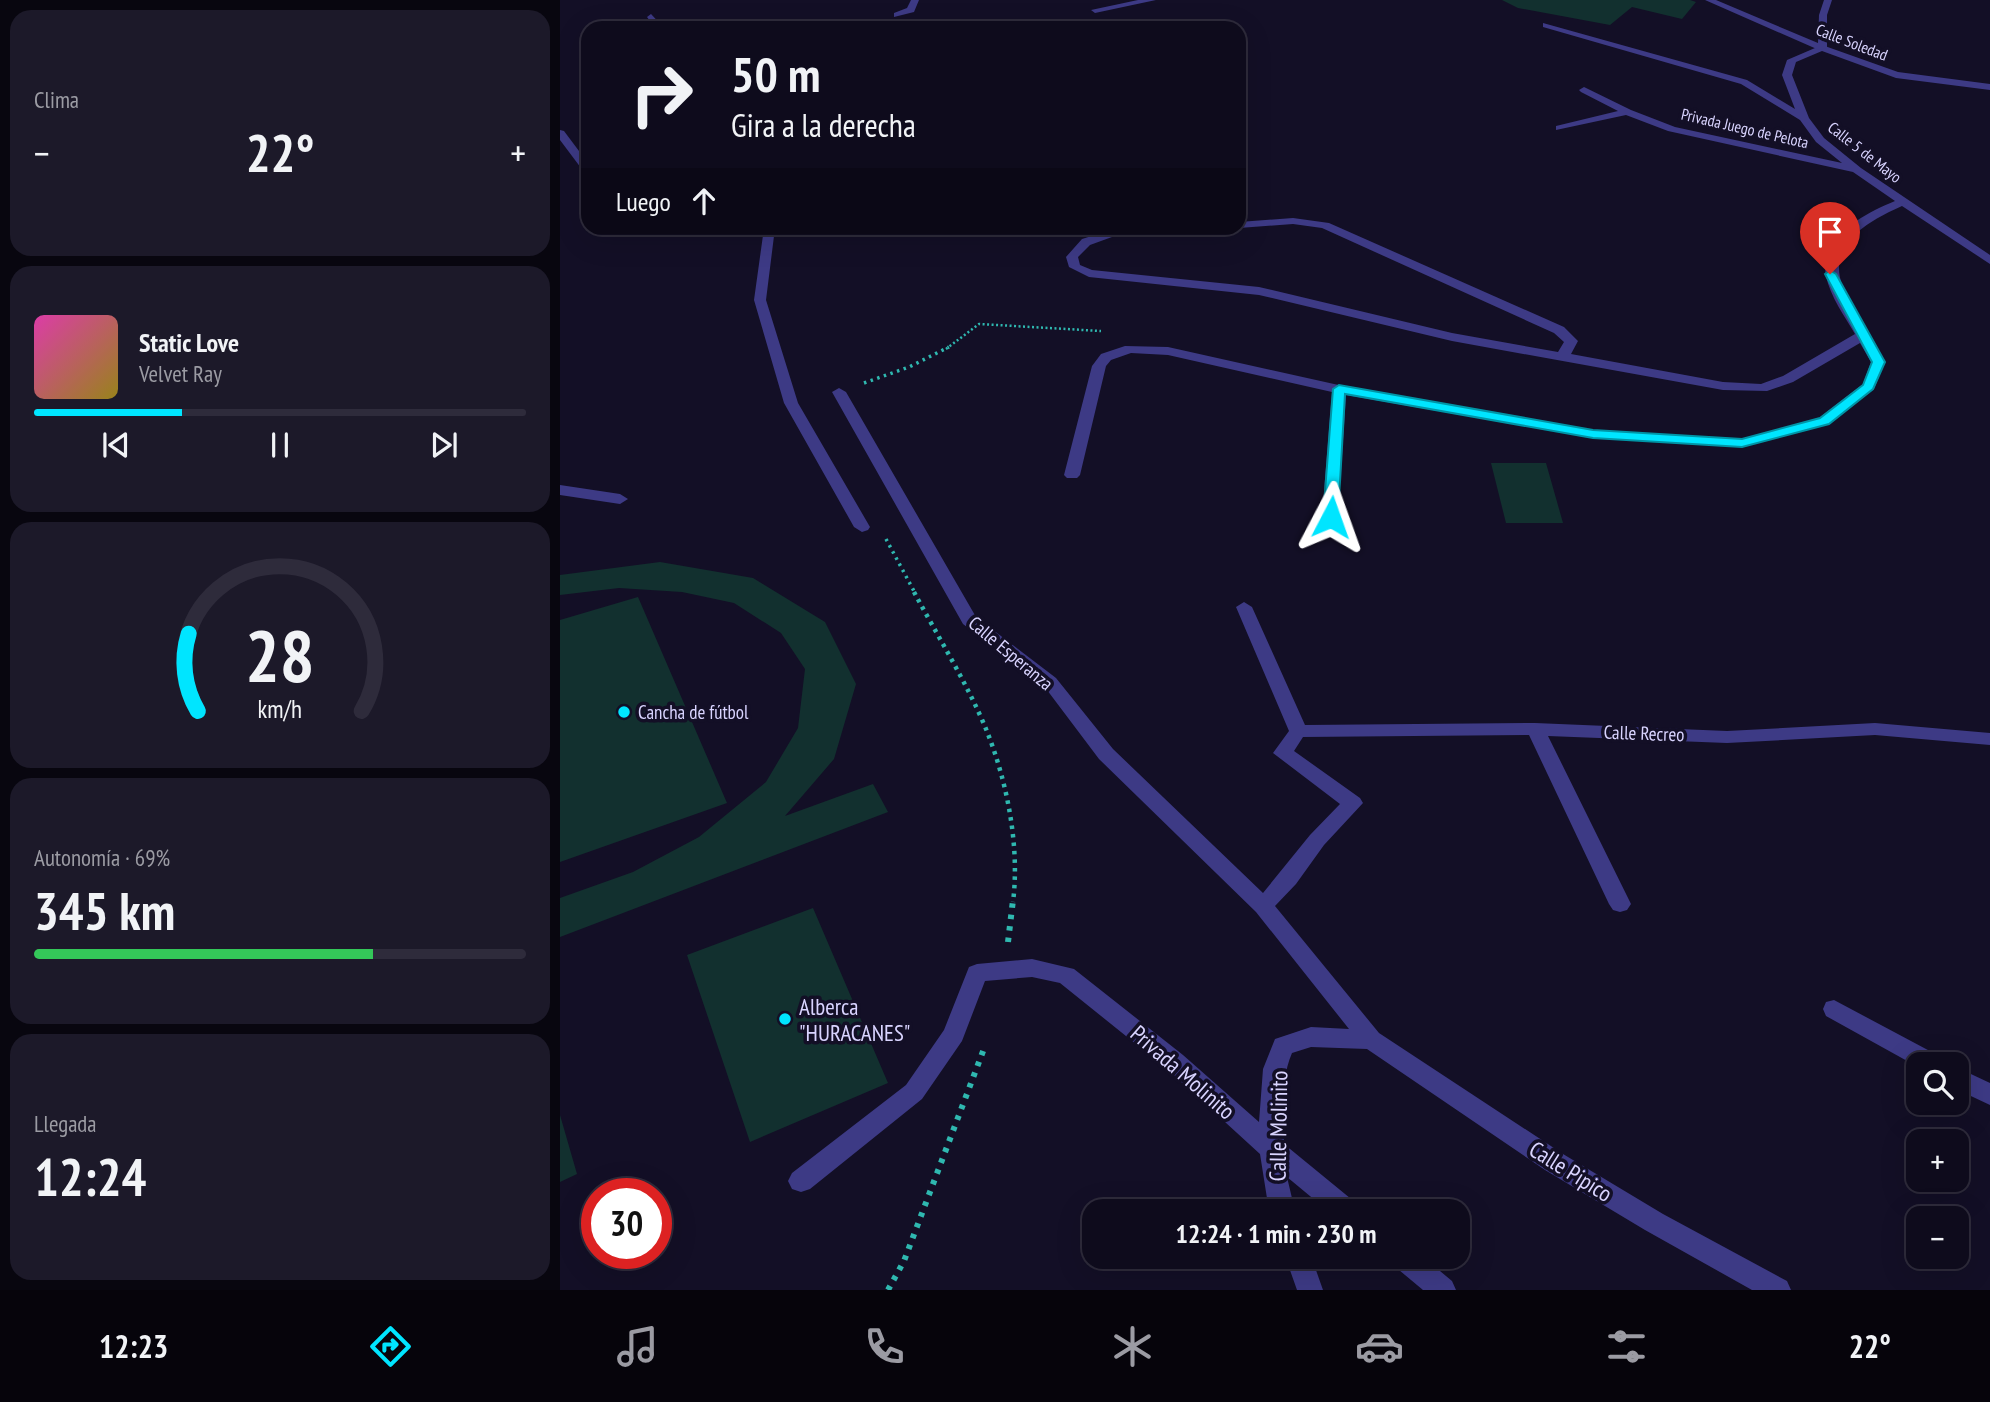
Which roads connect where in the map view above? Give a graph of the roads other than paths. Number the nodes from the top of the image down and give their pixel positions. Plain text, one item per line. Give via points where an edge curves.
1 (915, 0) edge
2 (1152, 0) edge
3 (1709, 0) edge
4 (1828, 0) edge
5 (1095, 10) dead end
6 (897, 15) dead end
7 (651, 16) dead end
8 (655, 21) edge
9 (1546, 25) dead end
10 (1822, 48) junction
11 (1990, 75) edge
12 (1975, 86) junction
13 (1990, 87) edge
14 (1584, 90) dead end
15 (1627, 112) junction
16 (1804, 118) junction
17 (1560, 128) dead end
18 (560, 133) edge
19 (581, 161) edge
20 (1857, 170) junction
21 (1903, 201) junction
22 (1246, 224) edge
23 (768, 235) edge
24 (1108, 235) edge
25 (1990, 260) edge
26 (1864, 335) junction
27 (1562, 358) junction
28 (1339, 389) junction
29 (839, 392) dead end
30 (1072, 475) dead end
31 (560, 490) edge
32 (620, 499) dead end
33 (1331, 517) dead end
34 (862, 527) dead end
35 (1244, 607) dead end
36 (1535, 729) junction
37 (1298, 731) junction
38 (1990, 739) edge
39 (1620, 904) dead end
40 (1263, 906) junction
41 (1834, 1009) dead end
42 (1371, 1040) junction
43 (1911, 1052) edge
44 (1969, 1084) edge
45 (1990, 1095) edge
46 (1273, 1150) junction
47 (801, 1181) dead end
48 (1278, 1199) edge
49 (1332, 1199) edge
50 (1303, 1269) edge
51 (1418, 1269) edge
52 (1310, 1290) edge
53 (1443, 1290) edge
54 (1778, 1290) edge

1 - 6 street via 911,10
2 - 5 street
3 - 10 street, Calle Soledad
4 - 10 street
7 - 8 street
9 - 16 street via 1744,82
10 - 12 street, Calle Soledad via 1896,75
10 - 16 street, Calle 5 de Mayo via 1792,60 1787,75
11 - 12 street
12 - 13 street, Calle Soledad
14 - 15 street, Privada Juego de Pelota
15 - 17 street
15 - 20 street, Privada Juego de Pelota via 1672,129
16 - 20 street, Calle 5 de Mayo via 1820,141
18 - 19 street
20 - 21 street, Calle 5 de Mayo
21 - 25 street, Calle 5 de Mayo
21 - 26 street via 1872,215 1850,232 1833,254 1830,274
22 - 27 street via 1293,221 1325,225 1559,330 1571,341
23 - 34 street via 760,300 791,403
24 - 27 street via 1086,242 1072,257 1075,267 1126,278 1259,291
26 - 27 street via 1788,379 1762,388 1723,386
26 - 28 street via 1878,362 1869,386 1824,421 1742,443 1593,434
28 - 30 street via 1168,351 1130,349 1106,356 1099,366
28 - 33 street
29 - 40 street, Calle Esperanza via 969,620 1050,682 1106,754
31 - 32 street
35 - 37 street
36 - 37 street, Calle Recreo
36 - 38 street, Calle Recreo via 1727,737 1875,729
36 - 39 street
37 - 40 street via 1283,753 1353,803
40 - 42 street, Calle Esperanza
41 - 43 street
42 - 46 street, Calle Molinito via 1311,1037 1283,1046 1274,1072
42 - 54 street, Calle Pipico via 1554,1162
44 - 45 street
46 - 47 street, Privada Molinito via 1066,975 1032,968 977,973 954,1034 914,1092
46 - 48 street, Calle Molinito
46 - 49 street, Privada Molinito
50 - 52 street
51 - 53 street

